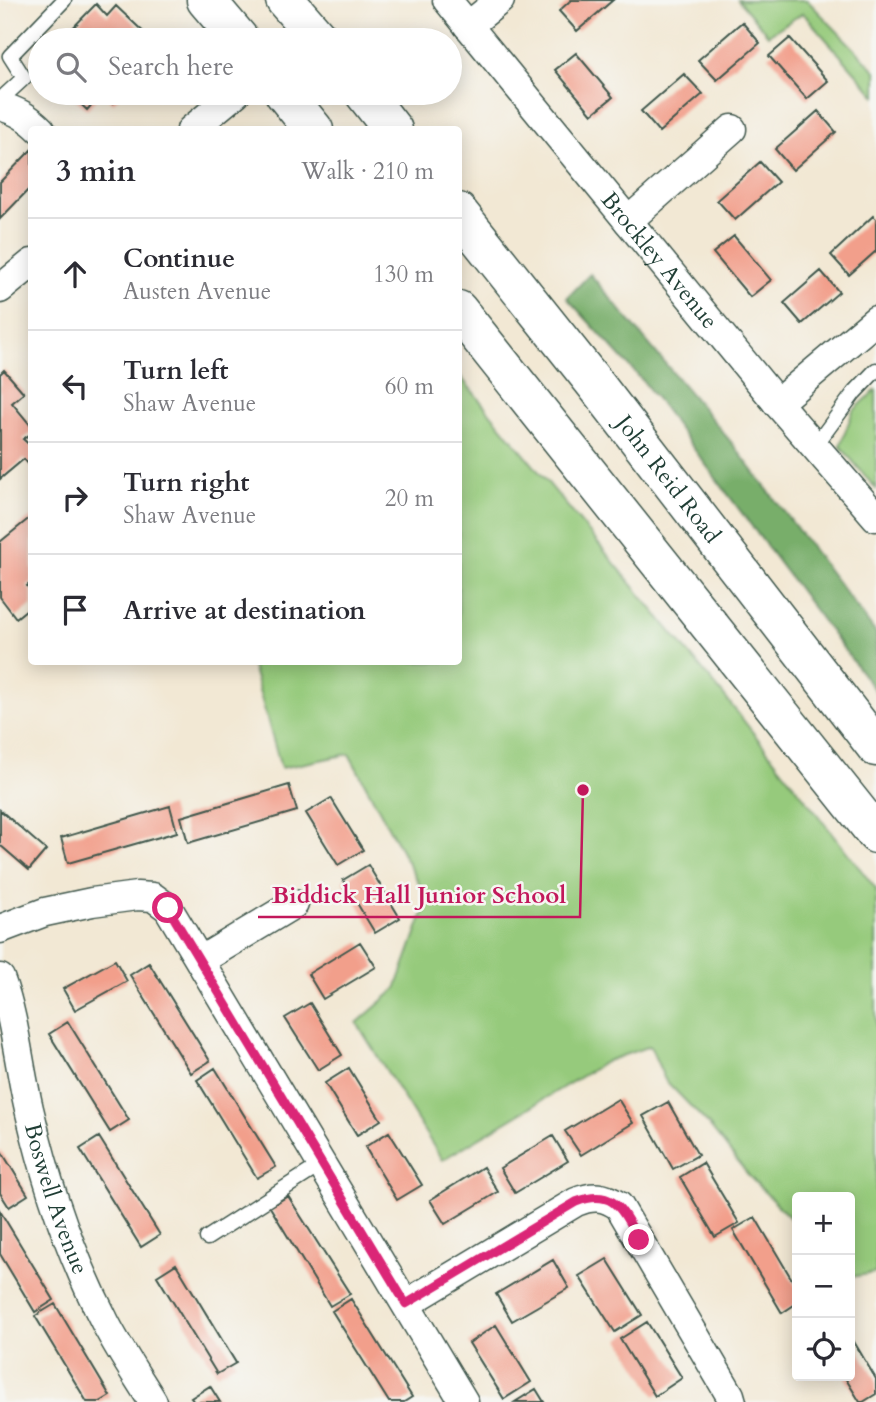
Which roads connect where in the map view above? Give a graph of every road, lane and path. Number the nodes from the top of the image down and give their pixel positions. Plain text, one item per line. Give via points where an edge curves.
1 (64, 0) edge
2 (206, 0) edge
3 (285, 0) edge
4 (447, 0) edge
5 (500, 0) edge
6 (468, 26) junction
7 (37, 28) edge
8 (230, 28) edge
9 (304, 28) edge
10 (28, 37) edge
11 (0, 100) edge
12 (221, 105) edge
13 (294, 105) edge
14 (373, 105) edge
15 (0, 106) edge
16 (37, 126) edge
17 (196, 126) edge
18 (311, 126) edge
19 (390, 126) edge
20 (732, 129) dead end
21 (462, 217) edge
22 (628, 221) junction
23 (28, 266) edge
24 (0, 289) edge
25 (462, 315) edge
26 (876, 320) edge
27 (876, 370) edge
28 (777, 403) junction
29 (815, 446) junction
30 (876, 517) edge
31 (876, 747) edge
32 (876, 834) edge
33 (294, 904) dead end
34 (0, 929) edge
35 (201, 960) junction
36 (0, 978) edge
37 (9, 1054) edge
38 (322, 1164) junction
39 (207, 1238) dead end
40 (406, 1304) junction
41 (153, 1402) edge
42 (464, 1402) edge
43 (732, 1402) edge

1 - 7 lane
2 - 8 highway
3 - 9 highway
4 - 6 street, Brockley Avenue
5 - 6 street
6 - 22 street, Brockley Avenue
10 - 11 lane via 10,55 24,78
12 - 17 street
13 - 18 highway
14 - 19 highway
15 - 16 street
20 - 22 street
21 - 31 highway, John Reid Road
22 - 28 street, Brockley Avenue
23 - 24 street
25 - 32 highway
26 - 28 street
27 - 29 lane
28 - 29 street, Brockley Avenue
29 - 30 street, Brockley Avenue
33 - 35 street
34 - 35 street via 45,912 92,902 153,897 168,908
35 - 38 street
36 - 37 street, Boswell Avenue
37 - 41 street, Boswell Avenue via 67,1235 106,1325
38 - 39 lane
38 - 40 street
40 - 42 street
40 - 43 street via 576,1202 591,1196 607,1198 619,1206

